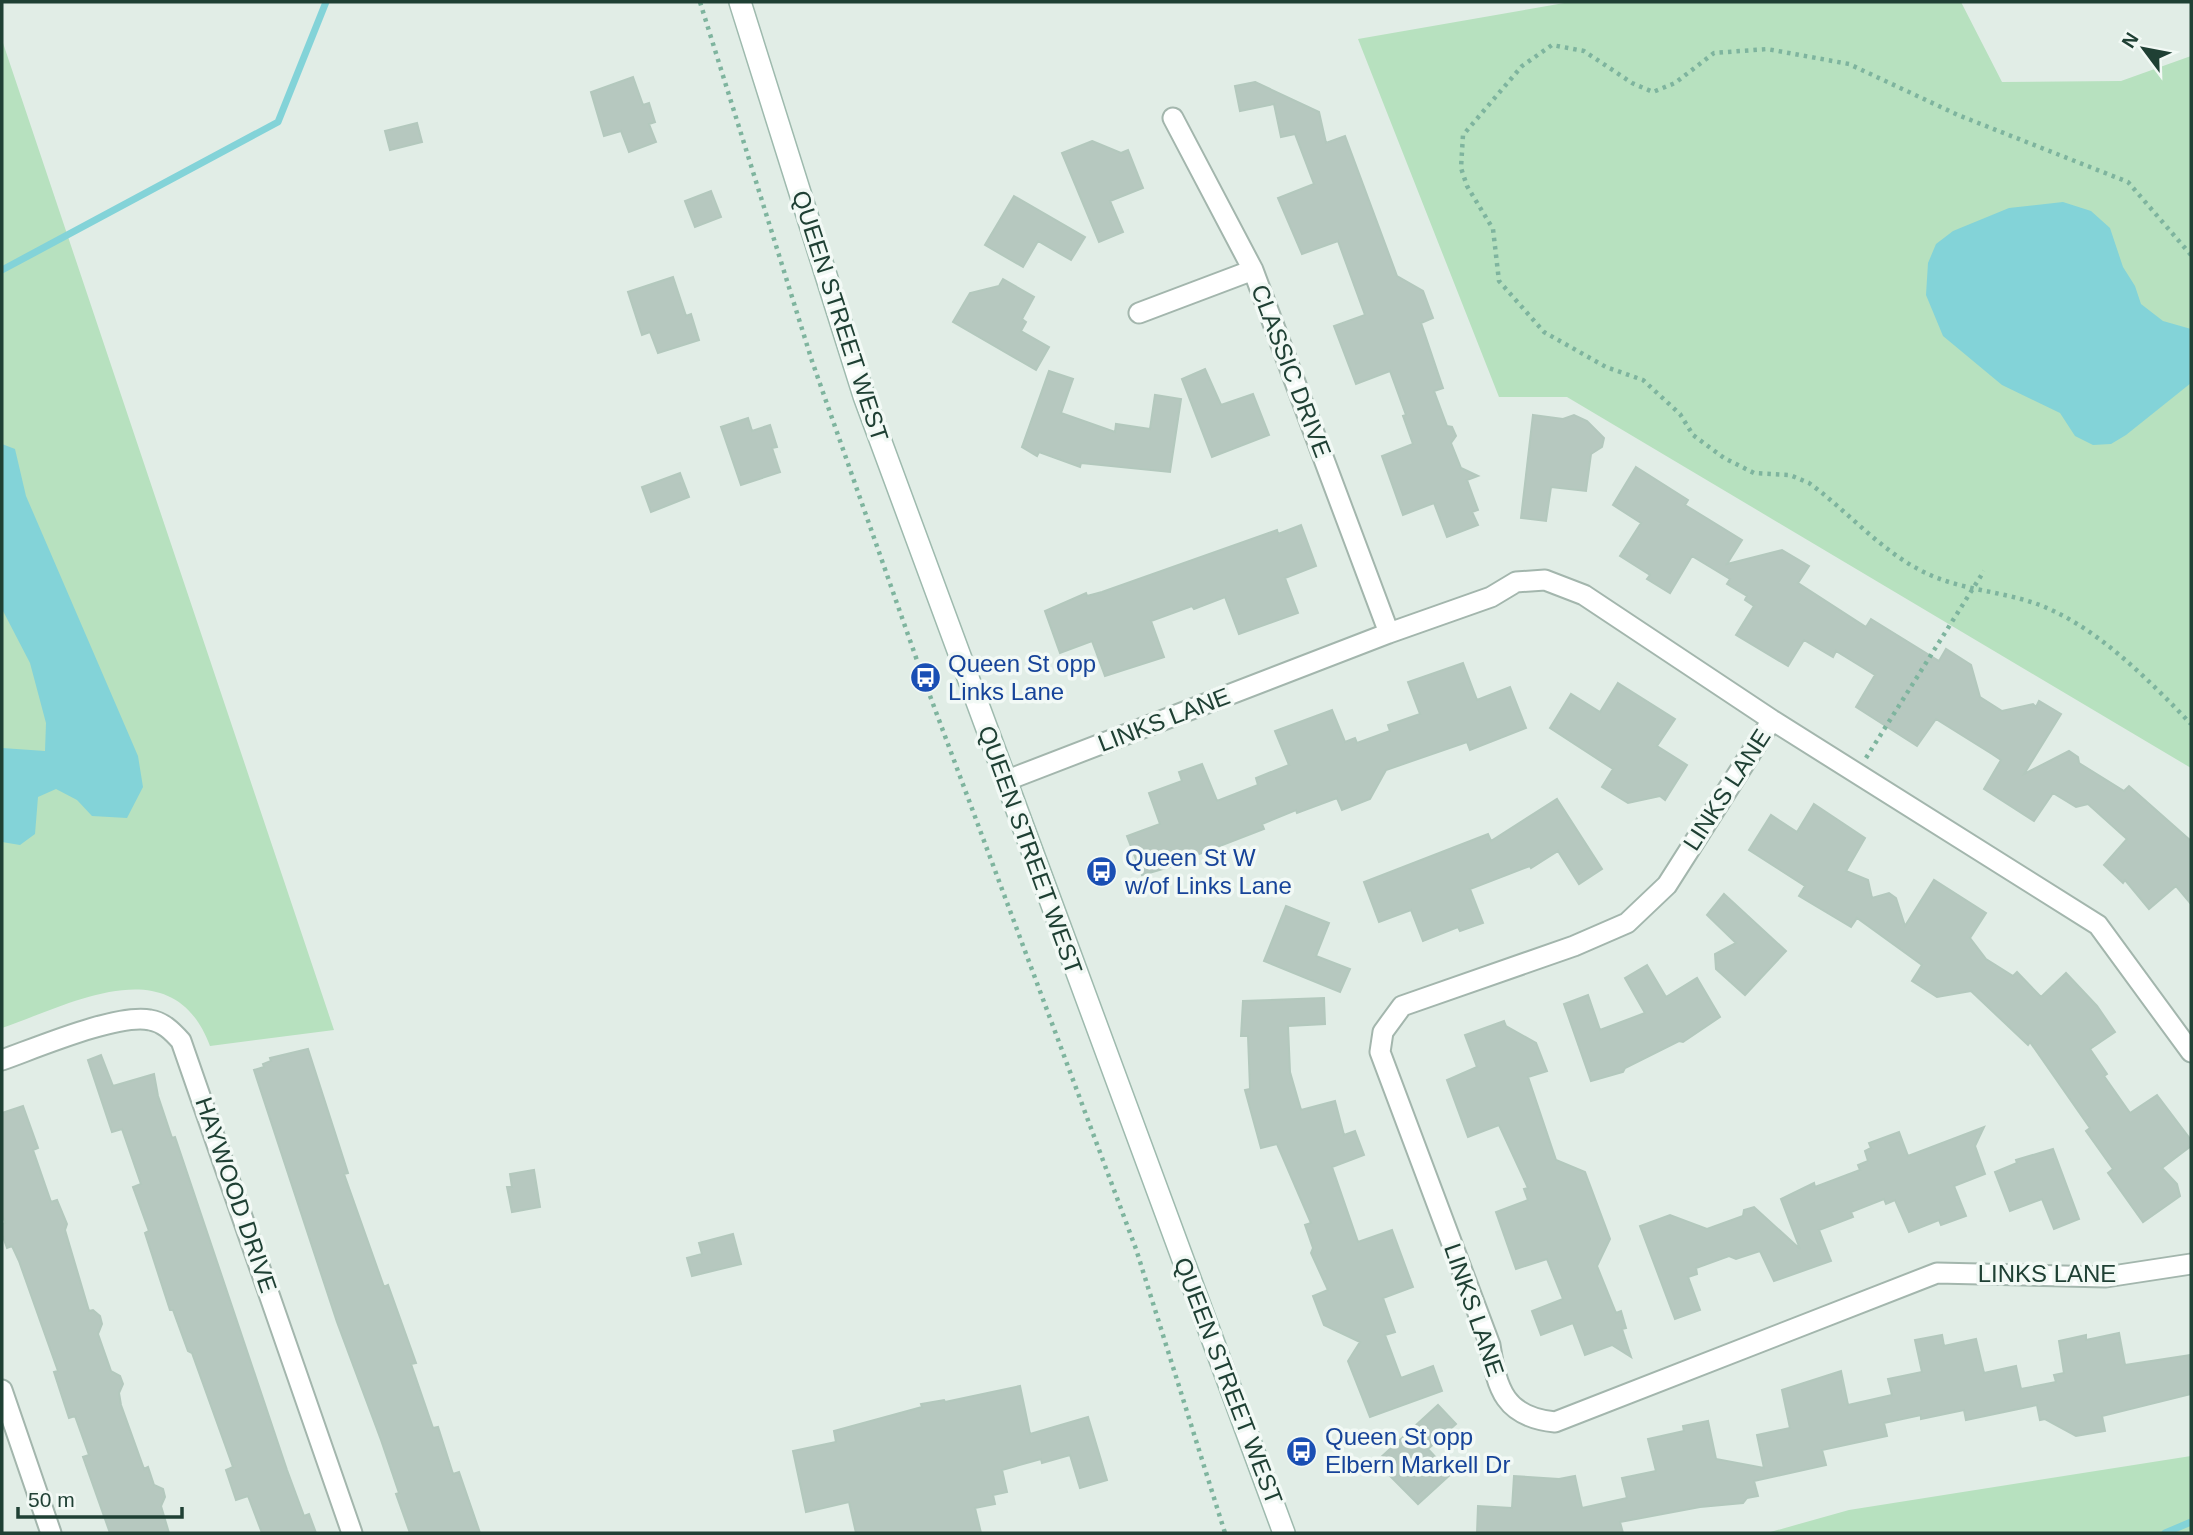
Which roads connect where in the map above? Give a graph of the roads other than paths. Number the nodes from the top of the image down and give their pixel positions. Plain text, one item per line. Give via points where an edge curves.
1 (740, 2) edge
2 (1173, 118) dead end
3 (1253, 270) junction
4 (1139, 313) dead end
5 (1389, 633) junction
6 (1772, 720) junction
7 (1005, 781) junction
8 (2191, 1052) edge
9 (2, 1060) edge
10 (2191, 1264) edge
11 (2, 1390) edge
12 (51, 1533) edge
13 (352, 1533) edge
14 (1284, 1533) edge

1 - 7 main road, QUEEN STREET WEST via 864,396
2 - 3 street, CLASSIC DRIVE
3 - 4 street
3 - 5 street, CLASSIC DRIVE
5 - 6 street, LINKS LANE via 1491,597 1516,582 1545,580 1584,595
5 - 7 street, LINKS LANE
6 - 8 street, LINKS LANE via 2098,925
6 - 10 street, LINKS LANE via 1667,885 1627,923 1402,1006 1383,1032 1380,1052 1490,1345 1495,1379 1510,1404 1529,1420 1555,1422 1937,1273 2106,1277
7 - 14 main road, QUEEN STREET WEST
9 - 13 street, HAYWOOD DRIVE via 122,1020 149,1019 181,1041
11 - 12 street

